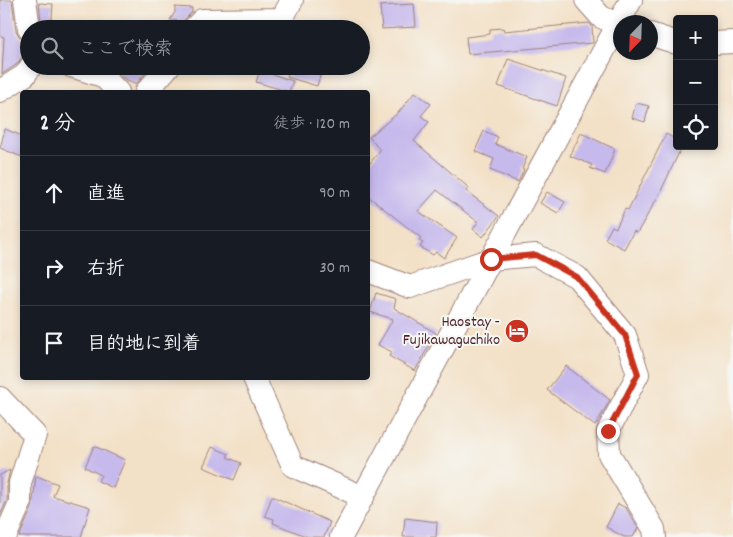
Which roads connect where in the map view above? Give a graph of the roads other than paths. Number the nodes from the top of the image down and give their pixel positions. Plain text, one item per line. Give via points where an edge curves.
1 (25, 0) edge
2 (292, 0) edge
3 (586, 0) edge
4 (631, 0) edge
5 (624, 15) edge
6 (28, 20) edge
7 (202, 20) edge
8 (613, 22) edge
9 (613, 36) edge
10 (658, 37) edge
11 (673, 42) edge
12 (733, 42) edge
13 (718, 43) edge
14 (25, 75) edge
15 (100, 75) edge
16 (160, 75) edge
17 (0, 90) edge
18 (116, 90) edge
19 (148, 90) edge
20 (491, 259) junction
21 (370, 272) edge
22 (255, 380) edge
23 (0, 398) edge
24 (363, 497) junction
25 (6, 537) edge
26 (341, 537) edge
27 (655, 537) edge

1 - 6 street
2 - 7 street via 283,17 277,19
3 - 8 street via 601,17
4 - 5 street
9 - 20 street
10 - 11 street
12 - 13 street
14 - 17 street
15 - 18 street
16 - 19 street
20 - 21 street via 410,287
20 - 24 street
20 - 27 street via 536,255 577,277 625,335 638,374 608,431 609,454 654,529
22 - 24 street via 293,466
23 - 25 street via 35,435 20,483 20,503
24 - 26 street

